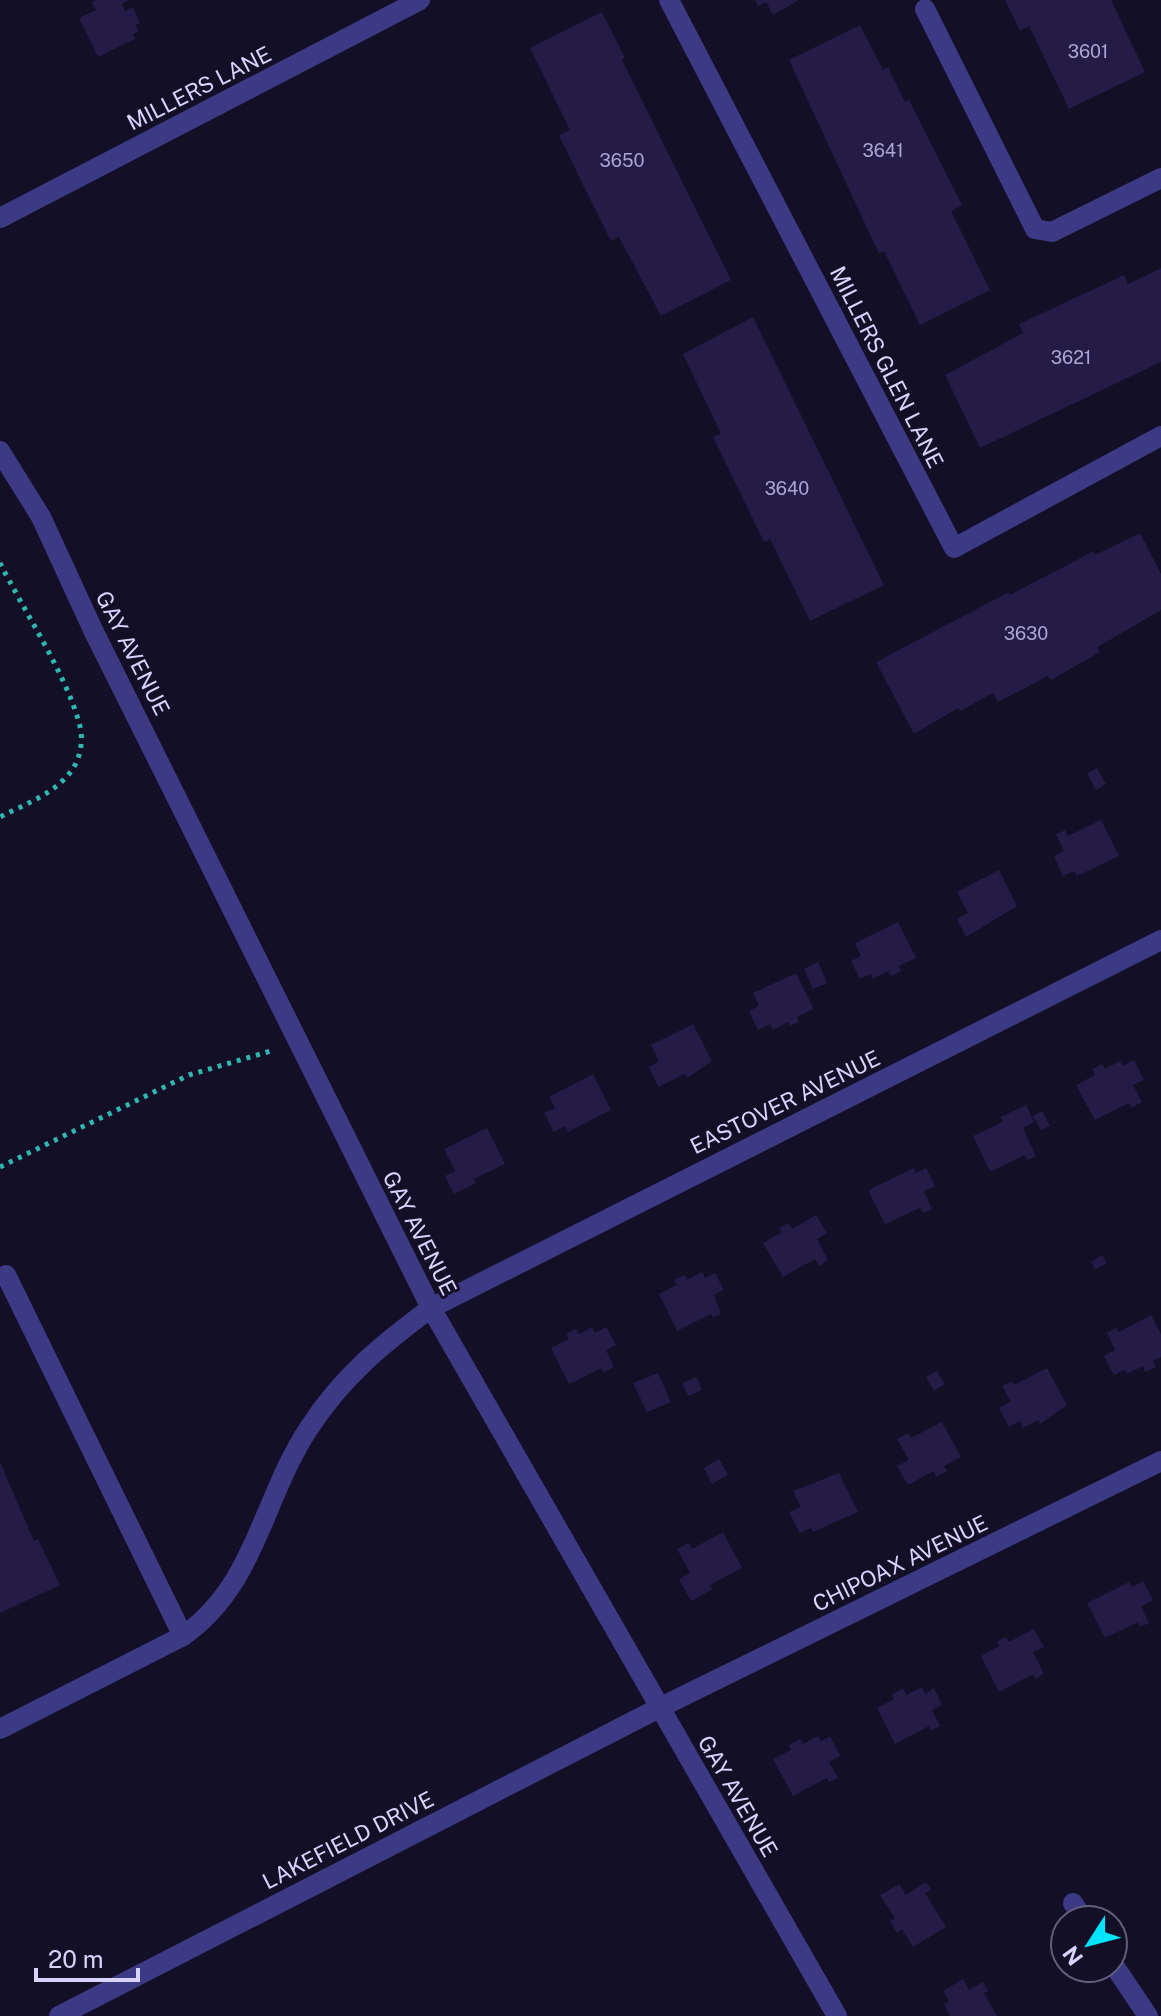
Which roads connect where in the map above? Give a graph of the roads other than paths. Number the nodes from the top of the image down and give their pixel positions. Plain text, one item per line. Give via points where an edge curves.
1 (420, 0) edge
2 (669, 0) edge
3 (925, 9) dead end
4 (1161, 178) edge
5 (0, 218) edge
6 (1161, 436) edge
7 (0, 451) edge
8 (1161, 940) edge
9 (6, 1275) dead end
10 (431, 1308) junction
11 (1158, 1469) edge
12 (183, 1636) junction
13 (659, 1708) junction
14 (0, 1729) edge
15 (1126, 1984) edge
16 (59, 2016) edge
17 (837, 2016) edge
18 (1148, 2016) edge

1 - 5 street, MILLERS LANE
2 - 6 street, MILLERS GLEN LANE via 954,548
3 - 4 street via 1035,229 1052,232
7 - 10 street, GAY AVENUE via 41,517
8 - 10 street, EASTOVER AVENUE
9 - 12 street
10 - 12 street, EASTOVER AVENUE via 370,1353 346,1378 308,1429 223,1602
10 - 13 street, GAY AVENUE
11 - 13 street, CHIPOAX AVENUE
12 - 14 street, EASTOVER AVENUE
13 - 16 street, LAKEFIELD DRIVE
13 - 17 street, GAY AVENUE
15 - 18 street

